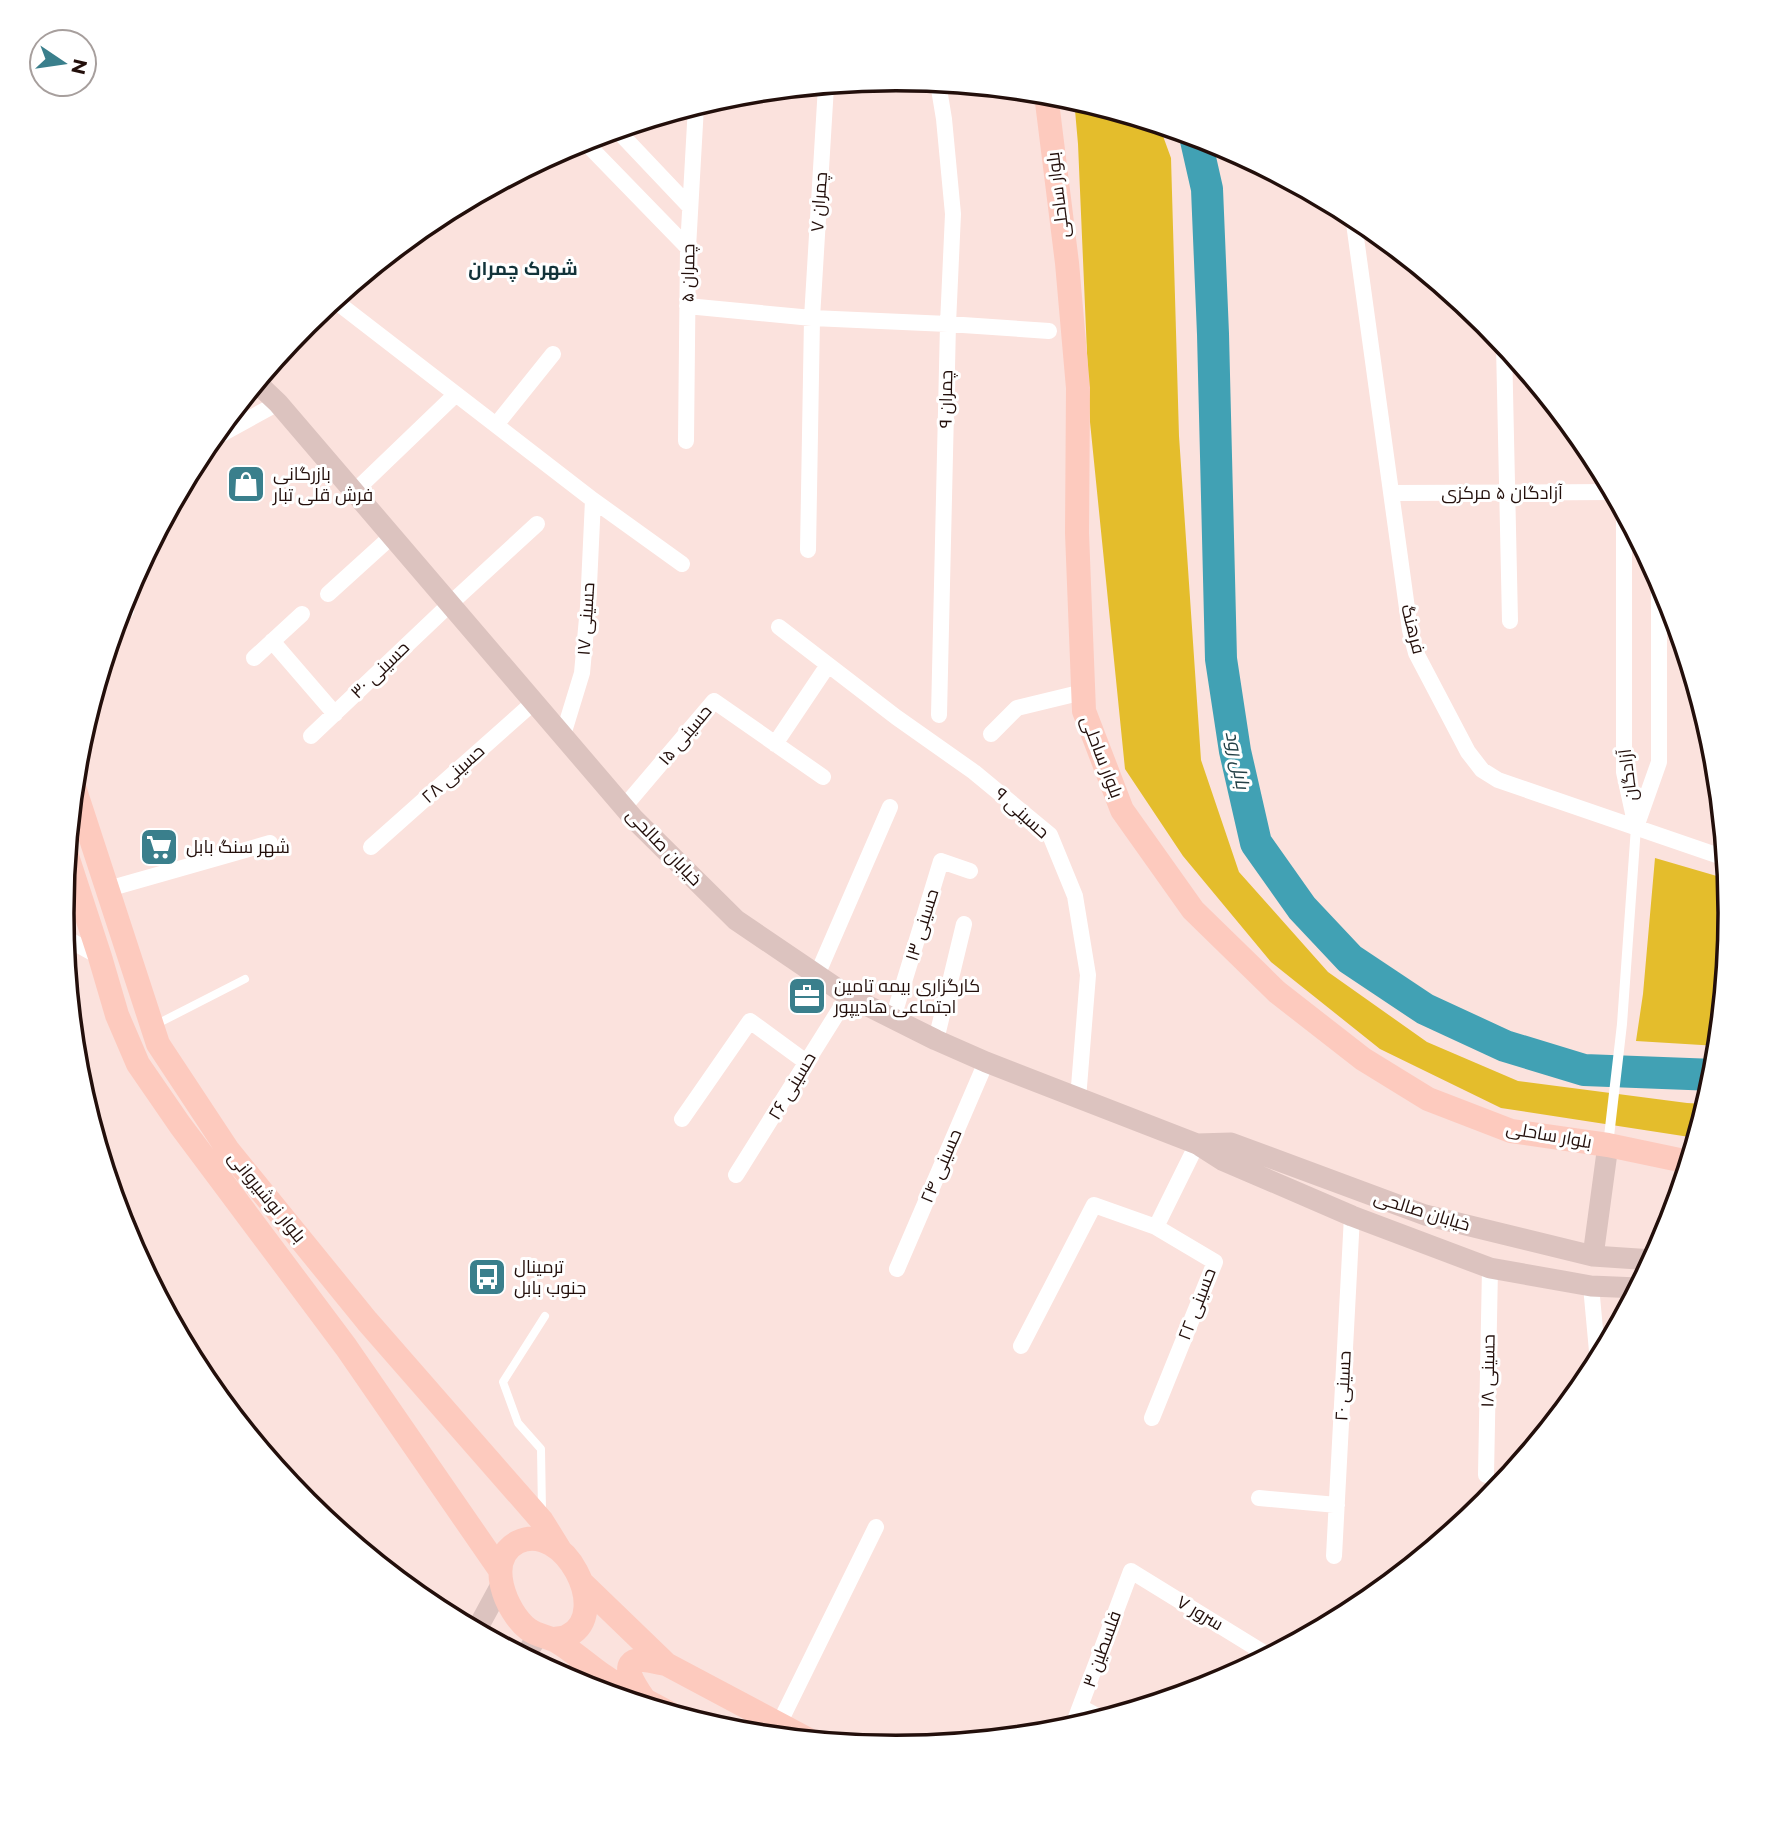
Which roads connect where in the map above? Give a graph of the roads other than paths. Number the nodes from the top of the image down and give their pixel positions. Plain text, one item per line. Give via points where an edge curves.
1 (940, 93) edge
2 (825, 95) edge
3 (1047, 106) edge
4 (695, 116) edge
5 (625, 138) edge
6 (592, 150) edge
7 (690, 206) junction
8 (1355, 231) edge
9 (688, 248) junction
10 (342, 306) edge
11 (687, 306) junction
12 (812, 318) junction
13 (948, 324) junction
14 (1049, 331) dead end
15 (553, 354) dead end
16 (1504, 361) edge
17 (263, 389) edge
18 (456, 394) junction
19 (278, 403) junction
20 (496, 425) junction
21 (232, 428) edge
22 (687, 441) dead end
23 (354, 492) junction
24 (1602, 492) edge
25 (1391, 493) junction
26 (1507, 493) junction
27 (593, 500) junction
28 (537, 524) dead end
29 (1624, 532) edge
30 (392, 536) junction
31 (808, 550) dead end
32 (682, 564) dead end
33 (328, 594) dead end
34 (450, 604) junction
35 (1659, 607) edge
36 (302, 614) dead end
37 (1510, 621) dead end
38 (779, 627) dead end
39 (272, 642) junction
40 (254, 658) dead end
41 (828, 665) junction
42 (1083, 692) junction
43 (534, 702) junction
44 (335, 714) junction
45 (939, 715) dead end
46 (990, 734) dead end
47 (563, 735) junction
48 (311, 736) dead end
49 (775, 744) junction
50 (823, 777) dead end
51 (624, 807) junction
52 (890, 807) dead end
53 (81, 808) edge
54 (1636, 827) junction
55 (270, 843) dead end
56 (371, 847) dead end
57 (1716, 855) edge
58 (970, 870) dead end
59 (75, 879) edge
60 (108, 889) junction
61 (964, 924) dead end
62 (75, 943) edge
63 (100, 957) junction
64 (817, 975) junction
65 (245, 979) dead end
66 (848, 996) junction
67 (893, 1018) junction
68 (152, 1027) junction
69 (936, 1040) junction
70 (806, 1062) junction
71 (986, 1062) junction
72 (1078, 1099) junction
73 (682, 1119) dead end
74 (1197, 1144) junction
75 (1608, 1145) junction
76 (1680, 1160) edge
77 (736, 1175) dead end
78 (1352, 1216) junction
79 (1156, 1227) junction
80 (1593, 1256) junction
81 (1642, 1259) edge
82 (1490, 1268) junction
83 (897, 1269) dead end
84 (1591, 1286) junction
85 (1628, 1288) edge
86 (545, 1316) dead end
87 (1596, 1344) edge
88 (1021, 1346) dead end
89 (1152, 1418) dead end
90 (1486, 1475) dead end
91 (1259, 1498) dead end
92 (1337, 1505) junction
93 (542, 1521) junction
94 (876, 1527) dead end
95 (560, 1550) junction
96 (1334, 1556) dead end
97 (1131, 1570) joint
98 (500, 1577) junction
99 (582, 1583) junction
100 (480, 1623) edge
101 (546, 1638) junction
102 (531, 1651) edge
103 (1261, 1651) edge
104 (666, 1664) junction
105 (590, 1676) edge
106 (606, 1678) junction
107 (632, 1692) edge
108 (642, 1695) edge
109 (1081, 1704) junction
110 (1095, 1711) edge
111 (1077, 1715) edge
112 (779, 1724) junction
113 (788, 1729) edge

1 - 13 street, چمران ۹ via 953,215
2 - 12 street, چمران ۷
3 - 42 main road, بلوار ساحلی via 1078,388
4 - 7 street, چمران ۵
5 - 7 street
6 - 9 street
7 - 9 street, چمران ۵
8 - 25 street, فرهنگ
9 - 11 street, چمران ۵
10 - 18 street
11 - 12 street
11 - 22 street, چمران ۵
12 - 13 street
12 - 31 street, چمران ۷
13 - 14 street
13 - 45 street, چمران ۹
15 - 20 street
16 - 26 street
17 - 19 main road, خيابان صالحی
18 - 20 street
18 - 23 street
19 - 21 street
19 - 23 main road, خيابان صالحی
20 - 27 street
23 - 30 main road, خيابان صالحی
24 - 26 street, آزادگان ۵ مرکزی
25 - 26 street, آزادگان ۵ مرکزی
25 - 54 street, فرهنگ via 1416,653 1476,764 1498,780
26 - 37 street
27 - 32 street
27 - 47 street, حسینی ۱۷ via 582,673
28 - 34 street, حسینی ۳۰
29 - 54 street, آزادگان via 1624,772
30 - 33 street
30 - 34 main road, خيابان صالحی
34 - 43 main road, خيابان صالحی
34 - 44 street, حسینی ۳۰
35 - 54 street, آزادگان via 1659,762
36 - 39 street
38 - 41 street, حسینی ٩
39 - 40 street
39 - 44 street
41 - 49 street
41 - 72 street, حسینی ٩ via 975,772 1050,835 1075,896 1088,975
42 - 46 street via 1017,708
42 - 75 main road, بلوار ساحلی via 1084,711 1122,810 1193,909 1277,992 1363,1059 1428,1099 1511,1130
43 - 47 main road, خيابان صالحی
43 - 56 street, حسینی ۲۸
44 - 48 street, حسینی ۳۰
47 - 51 main road, خيابان صالحی
49 - 50 street, حسینی ۱۵
49 - 51 street, حسینی ۱۵ via 714,701
51 - 64 main road, خيابان صالحی via 736,920
52 - 64 street
53 - 60 main road, بلوار نوشیروانی
54 - 57 street, فرهنگ
54 - 75 street
55 - 60 street
58 - 67 street, حسینی ۱۳ via 941,861
59 - 63 main road, بلوار نوشیروانی
60 - 68 main road, بلوار نوشیروانی
61 - 69 street
62 - 63 street
63 - 98 main road, بلوار نوشیروانی via 138,1064 346,1347
64 - 66 main road, خيابان صالحی
65 - 68 lane
66 - 67 main road, خيابان صالحی
66 - 70 street, حسینی ۲۶
67 - 69 main road, خيابان صالحی
68 - 93 main road, بلوار نوشیروانی via 158,1044 228,1150 367,1321
69 - 71 main road, خيابان صالحی
70 - 73 street via 750,1021
70 - 77 street, حسینی ۲۶
71 - 72 main road, خيابان صالحی
71 - 83 street, حسینی ۲۴
72 - 74 main road, خيابان صالحی
74 - 78 main road, خيابان صالحی via 1222,1160
74 - 79 street
74 - 80 main road, خيابان صالحی via 1231,1143 1425,1214
75 - 76 main road, بلوار ساحلی
75 - 80 main road
78 - 82 main road, خيابان صالحی
78 - 92 street, حسینی ٢٠
79 - 88 street via 1094,1205
79 - 89 street, حسینی ۲۲ via 1215,1262
80 - 81 main road, خيابان صالحی
82 - 84 main road, خيابان صالحی
82 - 90 street, حسینی ۱۸
84 - 85 main road, خيابان صالحی
84 - 87 street
86 - 93 lane via 503,1382 518,1423 541,1449
91 - 92 street
92 - 96 street, حسینی ٢٠
93 - 95 main road, بلوار نوشیروانی
94 - 112 street
95 - 98 main road via 548,1541 532,1538 516,1542 505,1554
95 - 99 main road
97 - 103 street, سرور ۷
97 - 109 street, فلسطین ۳
98 - 100 main road
98 - 101 main road via 517,1618
99 - 101 main road via 586,1608 581,1623 570,1635
99 - 104 main road
101 - 102 main road
101 - 106 main road
104 - 108 main road via 642,1660 630,1665 628,1671
104 - 112 main road
105 - 106 main road
106 - 107 main road
109 - 110 street
109 - 111 street, فلسطین ۳
112 - 113 main road

